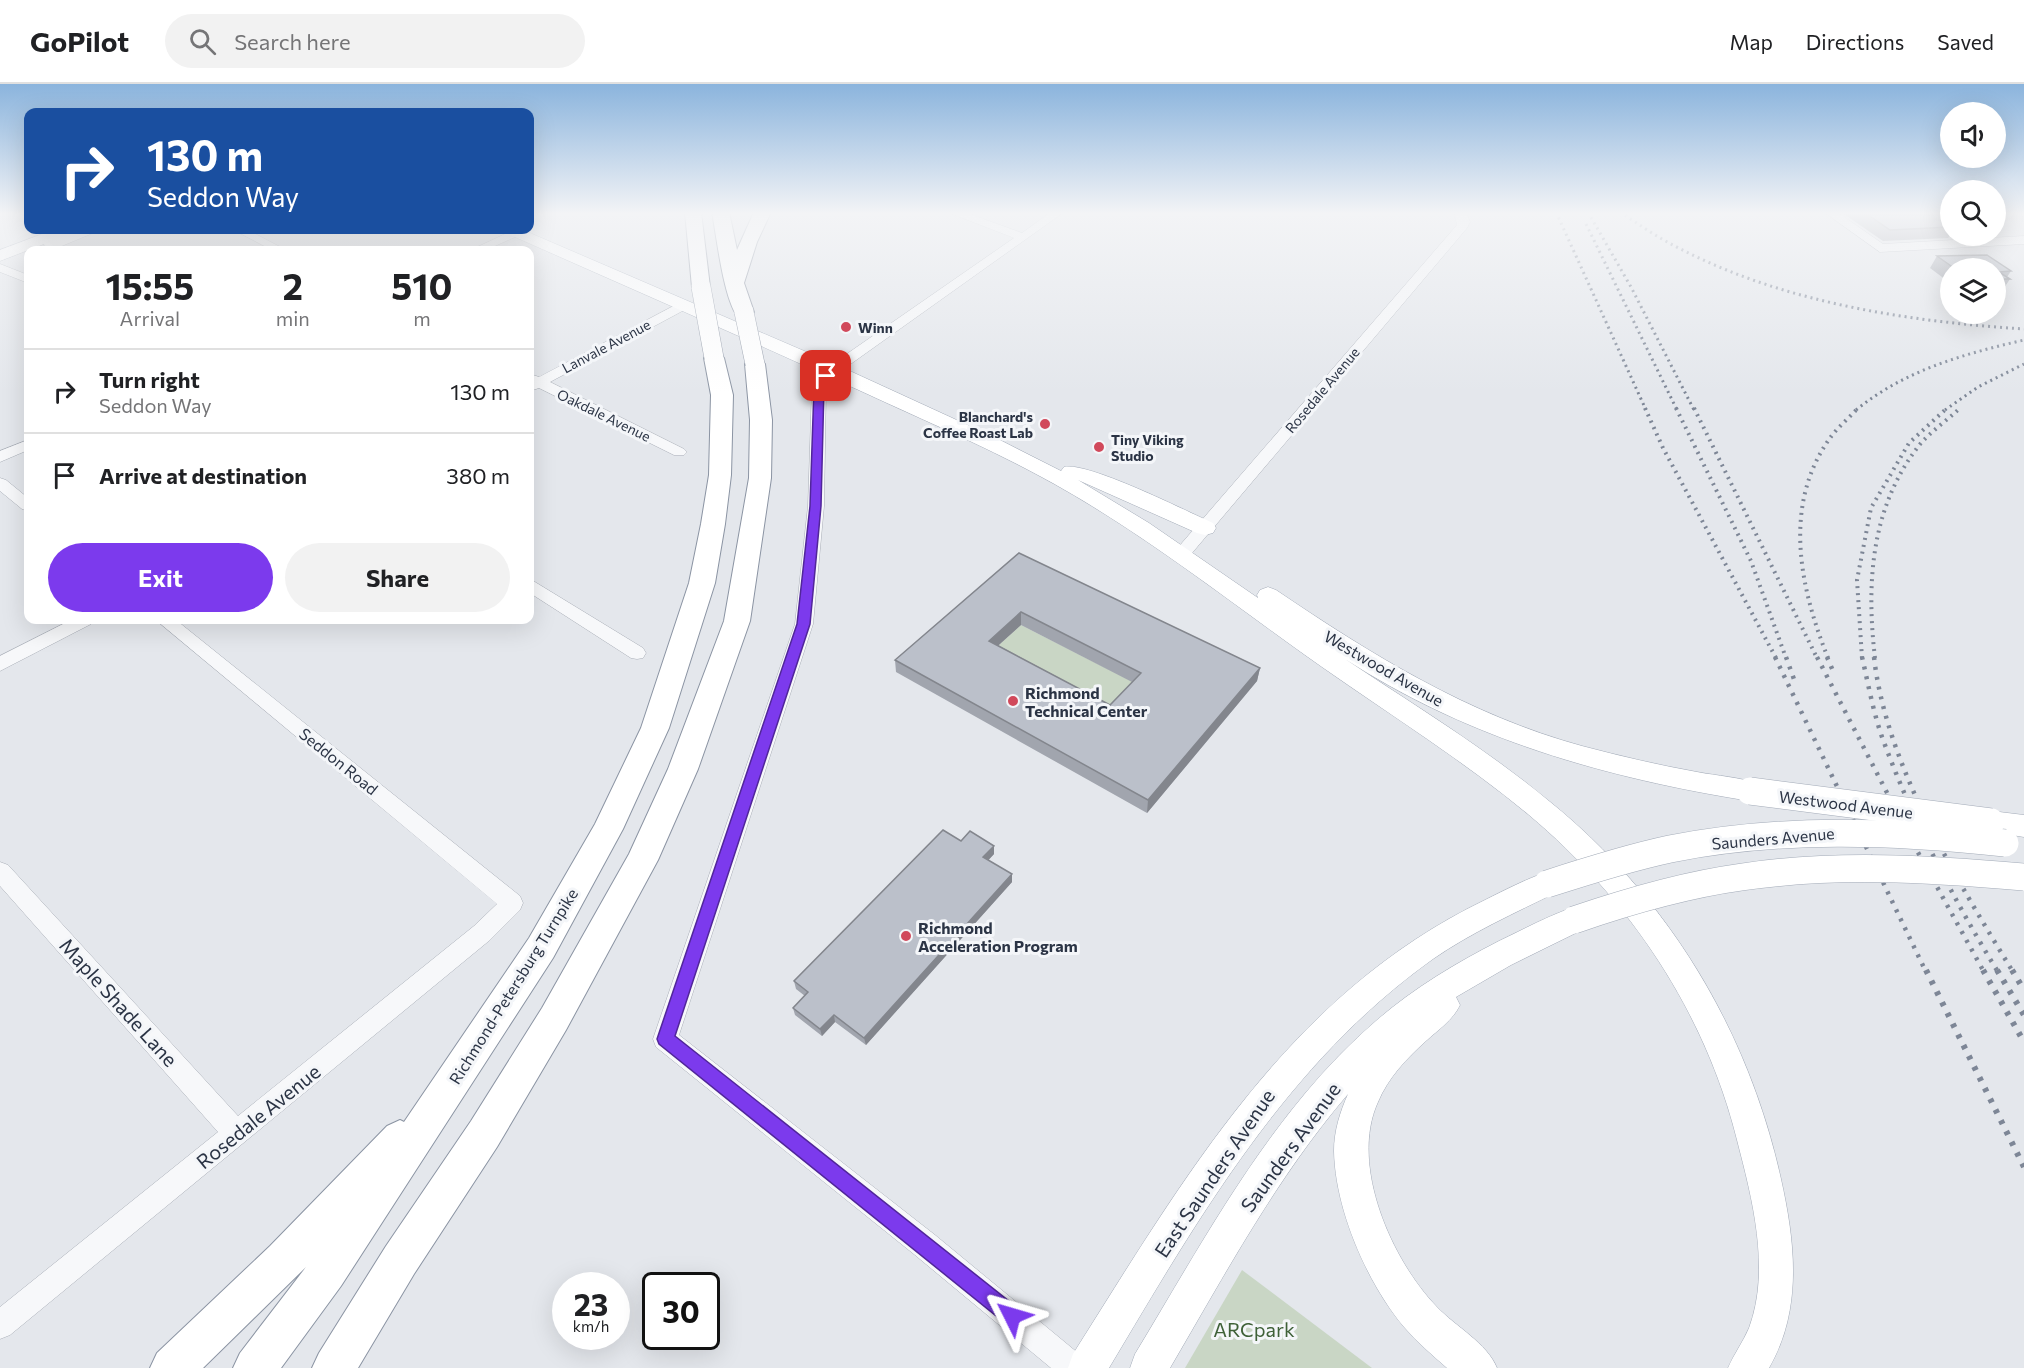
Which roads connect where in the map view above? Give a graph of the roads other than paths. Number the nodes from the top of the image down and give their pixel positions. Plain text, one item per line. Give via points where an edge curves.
1 (607, 272) edge
2 (700, 272) edge
3 (732, 272) edge
4 (739, 272) edge
5 (973, 272) edge
6 (1418, 272) edge
7 (735, 285) junction
8 (683, 305) junction
9 (833, 370) junction
10 (534, 381) edge
11 (534, 383) edge
12 (24, 447) edge
13 (679, 452) dead end
14 (0, 457) edge
15 (0, 483) edge
16 (24, 503) edge
17 (1192, 542) junction
18 (534, 588) edge
19 (77, 624) edge
20 (170, 624) edge
21 (637, 653) dead end
22 (0, 664) edge
23 (2011, 834) edge
24 (0, 872) edge
25 (2024, 877) edge
26 (1547, 884) joint
27 (512, 903) joint
28 (1487, 963) junction
29 (453, 1084) junction
30 (236, 1133) junction
31 (0, 1325) edge
32 (172, 1368) edge
33 (255, 1368) edge
34 (334, 1368) edge
35 (1074, 1368) edge
36 (1087, 1368) edge
37 (1149, 1368) edge
38 (1478, 1368) edge
39 (1747, 1368) edge

1 - 8 main road, Westwood Avenue
2 - 29 highway, Richmond-Petersburg Turnpike, bridge via 722,395 720,475 702,583 655,728 608,829 541,948
3 - 7 highway
4 - 7 highway
5 - 9 street
6 - 17 street, Rosedale Avenue
7 - 34 highway, bridge via 755,364 761,420 760,478 737,621 683,770 642,860 554,1019
8 - 9 main road, Westwood Avenue
8 - 10 street, Lanvale Avenue
9 - 17 main road, Westwood Avenue via 1027,460 1121,514
9 - 17 main road, Westwood Avenue via 848,372 1109,485
9 - 35 street via 819,387 816,506 804,624 665,1039
11 - 13 street, Oakdale Avenue
12 - 14 street
15 - 16 street
17 - 23 main road, Westwood Avenue, bridge via 1352,653 1455,709 1532,740 1654,775
17 - 39 main road, Westwood Avenue via 1540,809 1617,882 1678,962 1735,1077 1767,1190 1775,1288 1762,1343
18 - 21 street
19 - 22 street
20 - 27 street, Seddon Road
23 - 26 main road, Saunders Avenue, bridge via 1779,834 1651,853
24 - 30 street, Maple Shade Lane
25 - 28 main road, Saunders Avenue, bridge via 1872,867 1769,872 1680,887 1616,904
26 - 36 main road, East Saunders Avenue via 1423,949 1353,1004 1293,1062 1247,1118 1206,1178
27 - 30 street, Rosedale Avenue via 482,933
28 - 37 main road, Saunders Avenue via 1396,1024 1335,1083 1306,1118 1242,1212
28 - 38 main road via 1382,1065 1360,1104 1353,1129 1355,1184 1372,1242 1416,1312
29 - 32 highway via 284,1260
29 - 33 highway, Richmond-Petersburg Turnpike via 327,1272
30 - 31 street, Rosedale Avenue

